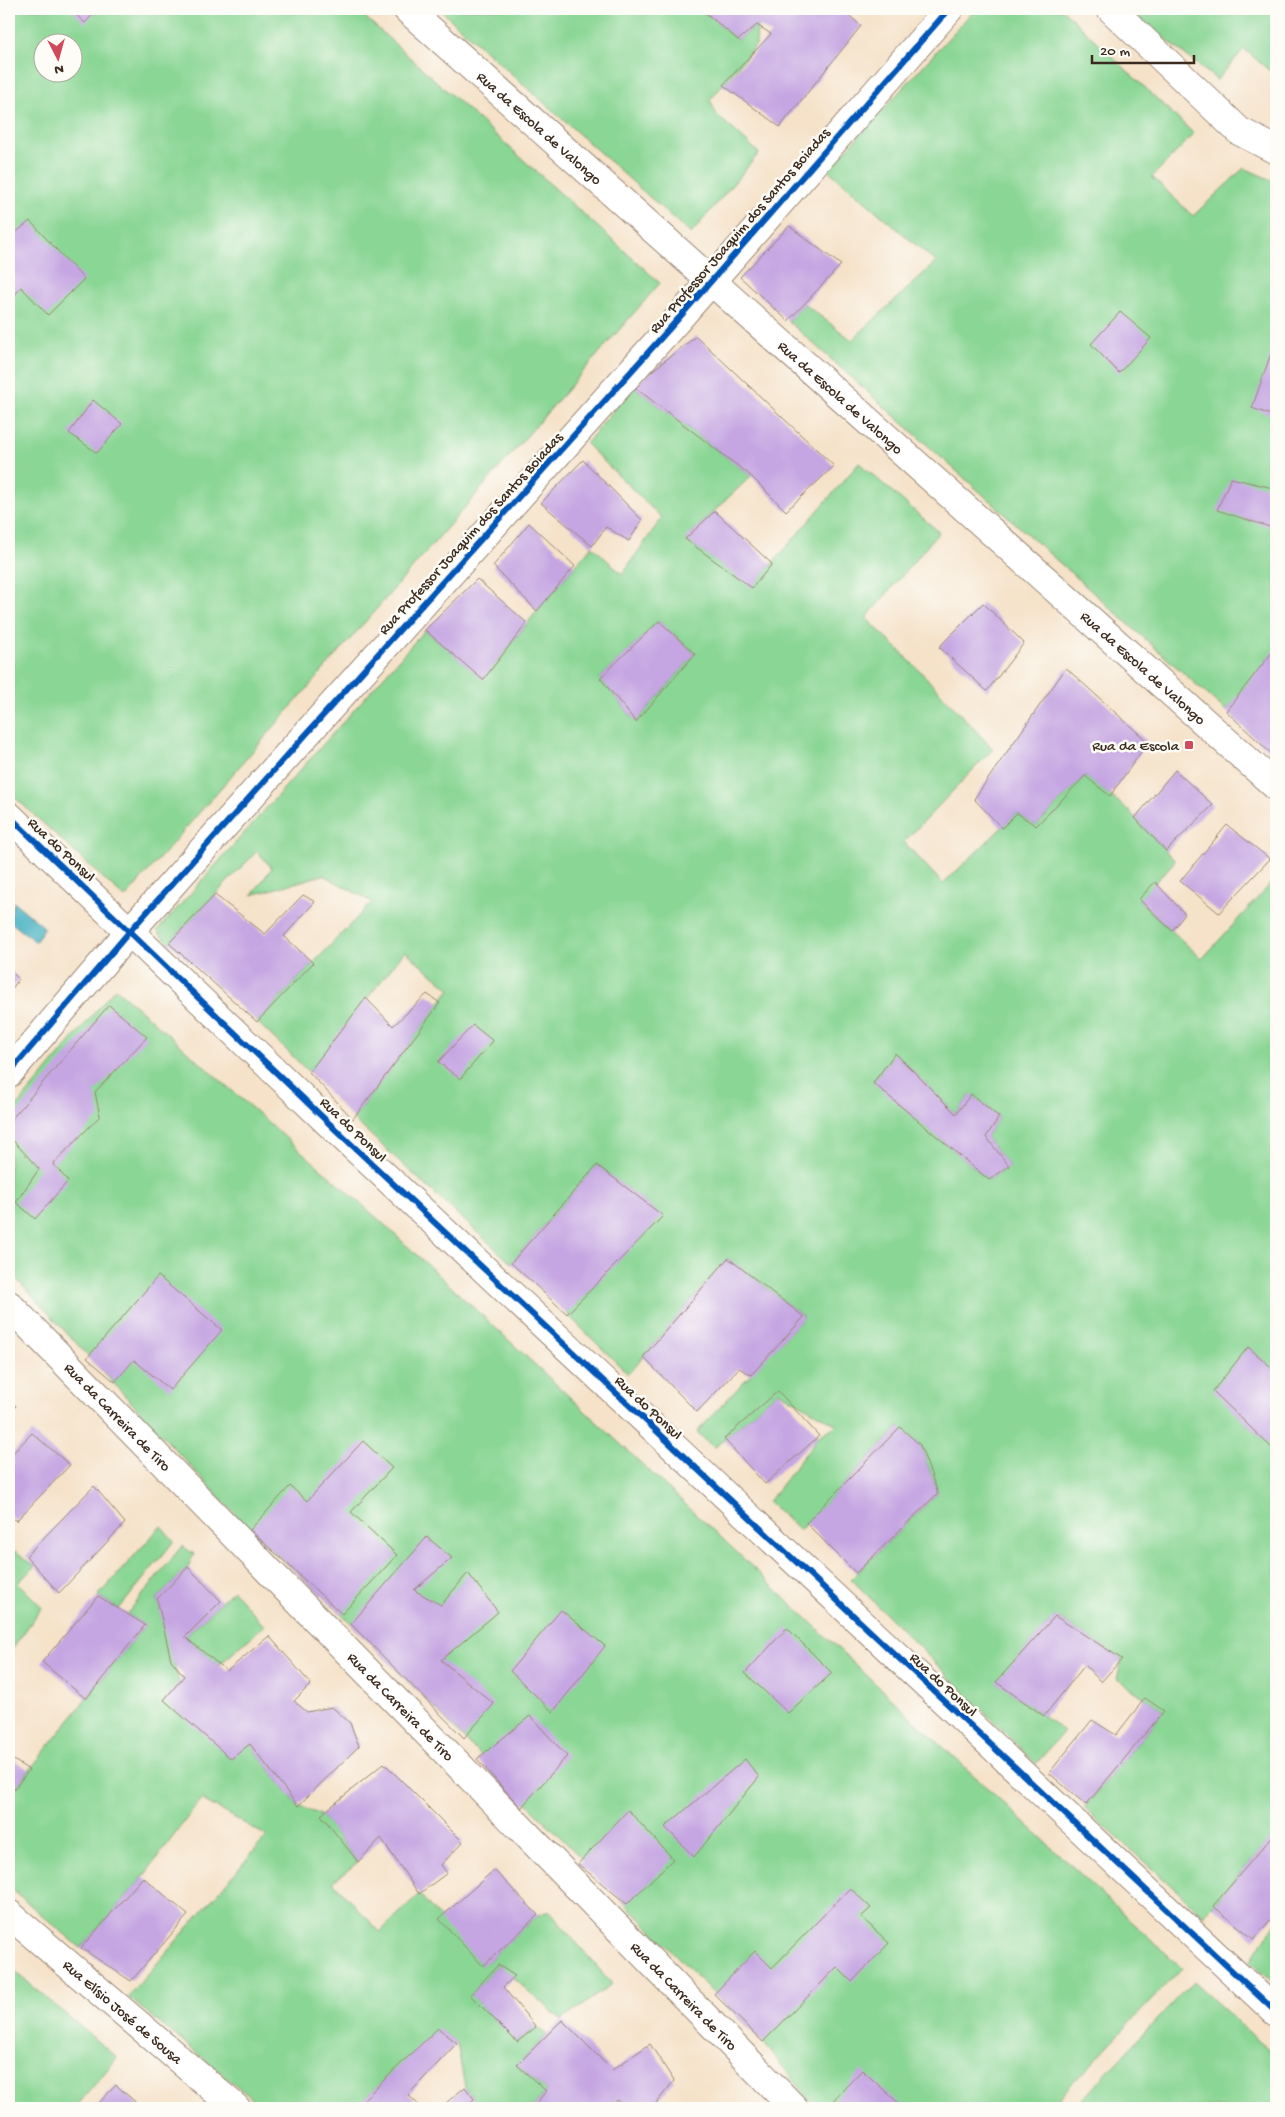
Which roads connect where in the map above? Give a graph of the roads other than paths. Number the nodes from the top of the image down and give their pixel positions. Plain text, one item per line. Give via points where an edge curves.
1 (407, 9) edge
2 (949, 9) edge
3 (1111, 9) edge
4 (1276, 150) edge
5 (712, 281) junction
6 (1276, 786) edge
7 (9, 816) edge
8 (130, 931) junction
9 (9, 1072) edge
10 (9, 1305) edge
11 (9, 1914) edge
12 (1276, 2012) edge
13 (236, 2108) edge
14 (794, 2108) edge

1 - 5 street, Rua da Escola de Valongo
2 - 5 street, Rua Professor Joaquim dos Santos Boiadas
3 - 4 street via 1240,131
5 - 6 street, Rua da Escola de Valongo
5 - 8 street, Rua Professor Joaquim dos Santos Boiadas
7 - 8 street, Rua do Ponsul
8 - 9 street, Rua Professor Joaquim dos Santos Boiadas
8 - 12 street, Rua do Ponsul via 345,1138
10 - 14 street, Rua da Carreira de Tiro
11 - 13 street, Rua Elísio José de Sousa

